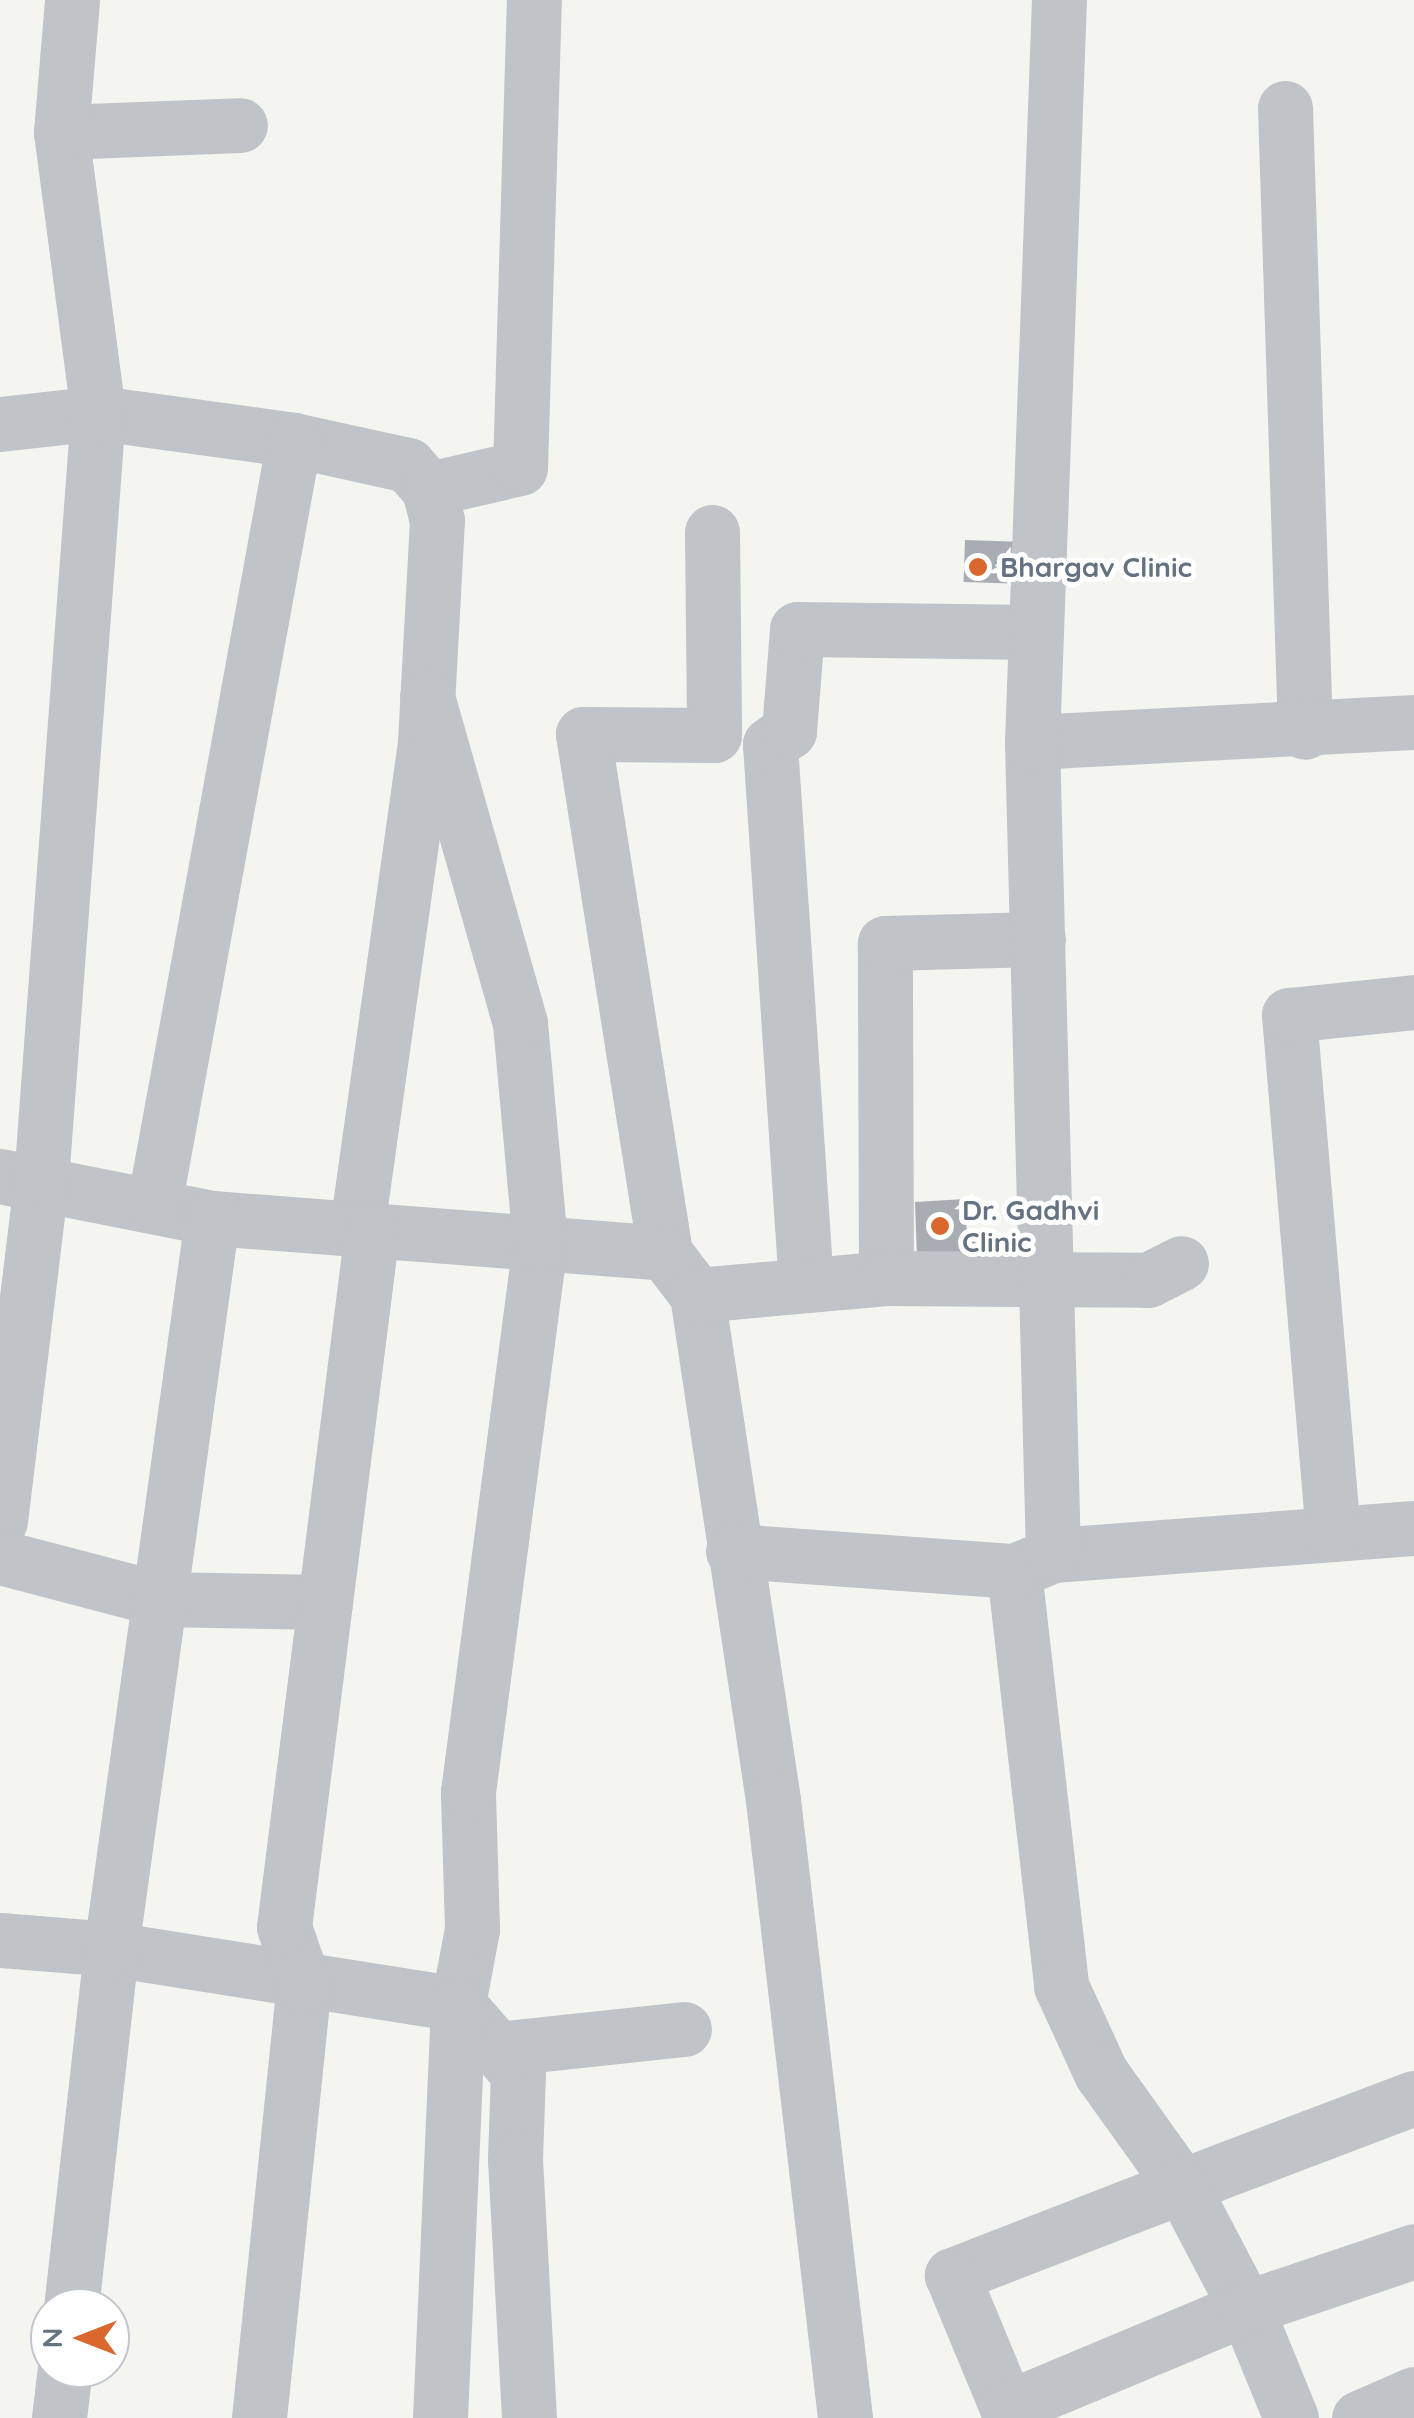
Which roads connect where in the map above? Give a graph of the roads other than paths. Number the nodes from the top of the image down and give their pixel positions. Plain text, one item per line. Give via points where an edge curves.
1 (72, 0) edge
2 (534, 0) edge
3 (1059, 0) edge
4 (1284, 108) dead end
5 (240, 126) dead end
6 (61, 132) junction
7 (98, 413) junction
8 (0, 424) edge
9 (294, 440) junction
10 (429, 489) junction
11 (712, 532) dead end
12 (1036, 632) junction
13 (427, 697) junction
14 (1414, 722) edge
15 (1305, 732) junction
16 (1032, 742) junction
17 (1038, 939) junction
18 (1414, 1002) edge
19 (21, 1178) edge
20 (154, 1205) junction
21 (212, 1218) junction
22 (364, 1229) junction
23 (540, 1243) junction
24 (1181, 1263) dead end
25 (681, 1274) junction
26 (1046, 1277) junction
27 (886, 1278) junction
28 (806, 1285) junction
29 (0, 1521) edge
30 (1414, 1528) edge
31 (1333, 1534) junction
32 (733, 1551) junction
33 (0, 1557) edge
34 (1033, 1563) junction
35 (160, 1599) junction
36 (325, 1602) junction
37 (0, 1940) edge
38 (111, 1949) junction
39 (304, 1985) junction
40 (458, 2004) junction
41 (684, 2029) dead end
42 (497, 2049) junction
43 (1414, 2098) edge
44 (1182, 2186) junction
45 (1414, 2251) edge
46 (74, 2288) edge
47 (1246, 2308) junction
48 (63, 2388) edge
49 (1414, 2394) edge
50 (59, 2418) edge
51 (258, 2418) edge
52 (440, 2418) edge
53 (529, 2418) edge
54 (845, 2418) edge
55 (1291, 2418) edge
56 (1359, 2418) edge

1 - 6 street
2 - 10 street via 520,468
3 - 12 street
4 - 15 street
5 - 6 street
6 - 7 street
7 - 8 street
7 - 9 street
7 - 19 street
9 - 10 street via 408,465
9 - 20 street
10 - 13 street via 437,520
11 - 25 street via 714,735 583,734
12 - 16 street
12 - 28 street via 797,629 789,731 770,744
13 - 22 street
13 - 23 street via 520,1023
14 - 15 street
15 - 16 street
16 - 17 street
17 - 26 street
17 - 27 street via 885,944
18 - 31 street via 1289,1015
19 - 20 street
19 - 29 street
20 - 21 street
21 - 22 street
21 - 35 street
22 - 23 street
22 - 36 street
23 - 25 street
23 - 40 street via 468,1792 472,1929
24 - 26 street via 1148,1280
25 - 28 street
25 - 32 street
26 - 27 street
26 - 34 street
27 - 28 street
30 - 31 street
31 - 34 street
32 - 34 street
32 - 54 street via 773,1800
33 - 35 street
34 - 44 street via 1061,1986 1101,2073
35 - 36 street
35 - 38 street
36 - 39 street via 284,1927
37 - 38 street
38 - 39 street
38 - 46 street
39 - 40 street
39 - 51 street
40 - 42 street
40 - 52 street
41 - 42 street
42 - 53 street via 518,2073 515,2160
43 - 44 street
44 - 47 street
44 - 47 street via 952,2275 1007,2408
45 - 47 street
47 - 55 street
48 - 50 street
49 - 56 street

